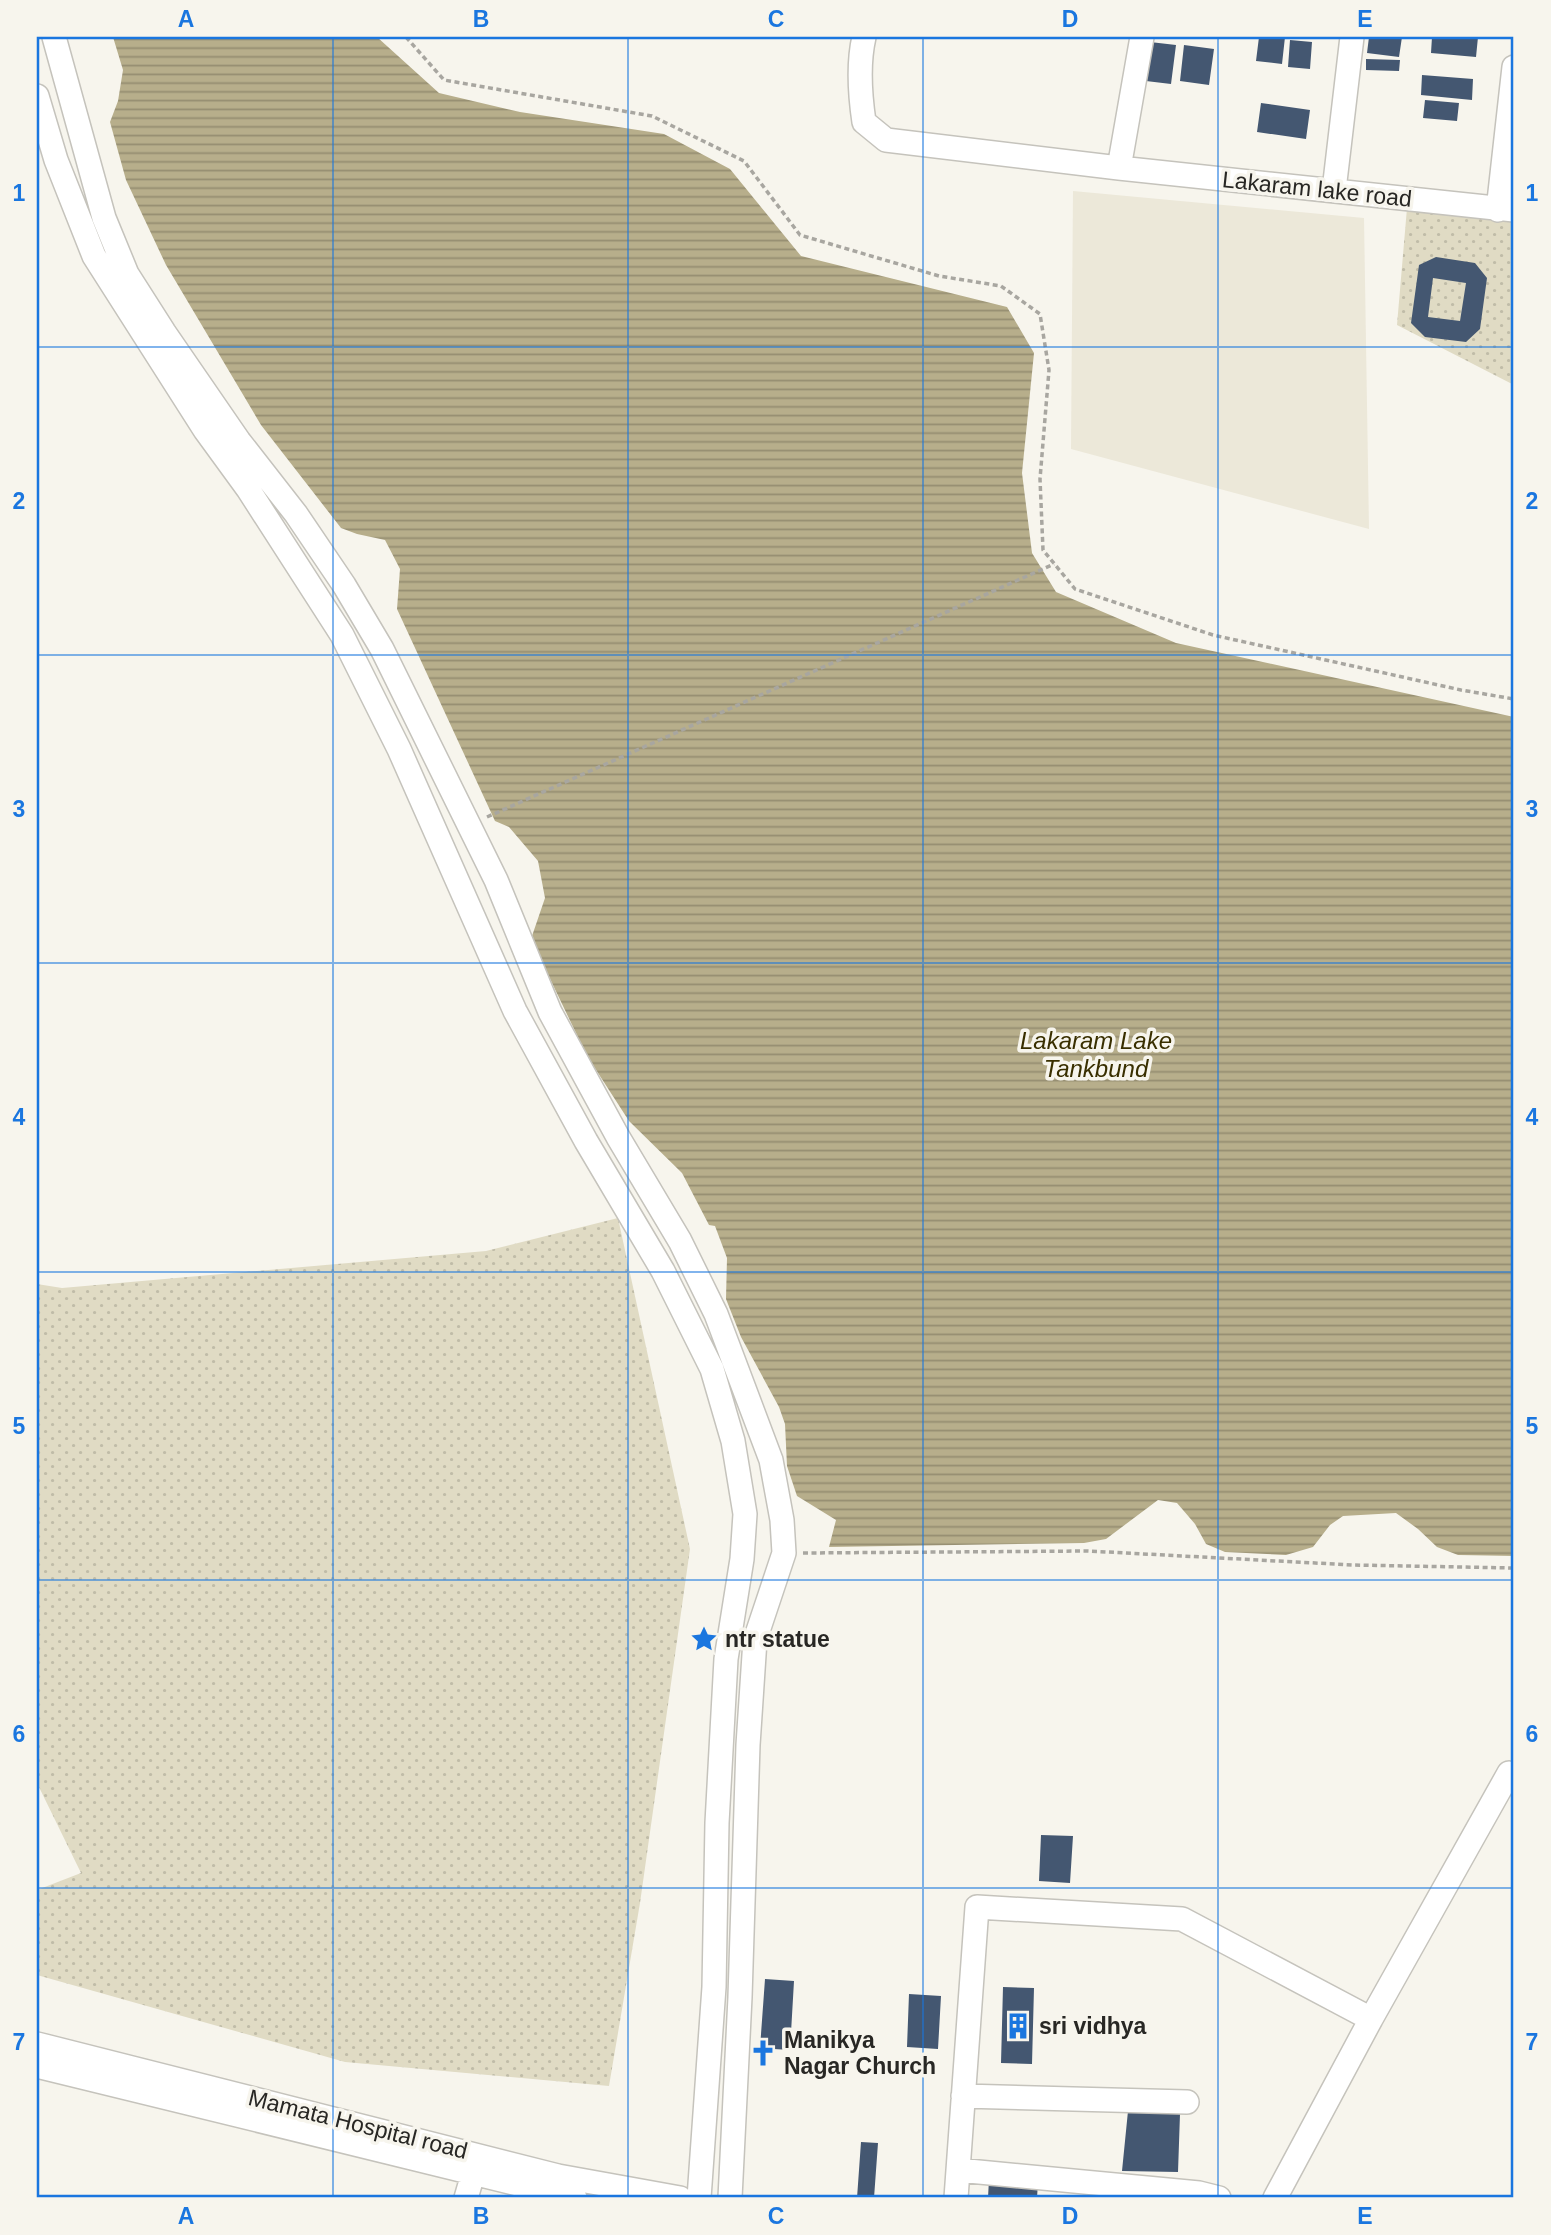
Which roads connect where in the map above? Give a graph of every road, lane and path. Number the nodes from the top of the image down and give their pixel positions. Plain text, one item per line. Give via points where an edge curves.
1 (54, 37) edge
2 (406, 37) edge
3 (864, 37) edge
4 (1142, 37) edge
5 (1352, 37) edge
6 (1514, 68) edge
7 (37, 96) edge
8 (1119, 168) junction
9 (1334, 190) junction
10 (1506, 210) edge
11 (1054, 564) junction
12 (1514, 699) edge
13 (470, 826) junction
14 (784, 1553) junction
15 (1514, 1568) edge
16 (730, 1635) junction
17 (755, 1640) junction
18 (1509, 1773) dead end
19 (1370, 2019) junction
20 (37, 2044) edge
21 (37, 2066) edge
22 (963, 2096) junction
23 (1186, 2102) dead end
24 (958, 2170) junction
25 (472, 2174) junction
26 (466, 2198) edge
27 (575, 2198) edge
28 (680, 2198) edge
29 (699, 2198) edge
30 (730, 2198) edge
31 (956, 2198) edge
32 (1219, 2198) edge
33 (1275, 2198) edge

1 - 13 street via 104,218 127,274 239,441 344,585 382,649
2 - 11 path via 444,80 652,116 744,161 800,235 939,276 1000,286 1040,314 1049,370 1040,479 1043,550
3 - 8 street, Lakaram lake road via 864,122 886,140
4 - 8 street
5 - 9 street
6 - 10 street
7 - 16 street via 56,160 94,256 342,635 399,748 515,1011 663,1271 712,1369 733,1441 745,1514
8 - 9 street, Lakaram lake road
9 - 10 street, Lakaram lake road
11 - 12 path via 1074,589 1213,635
11 - 13 path
13 - 14 street via 550,1012 680,1241 716,1314 771,1460
14 - 15 path via 1088,1551
14 - 17 street
16 - 17 street
16 - 29 street
17 - 30 street
18 - 19 street
19 - 22 street via 1182,1919 977,1907
19 - 33 street
20 - 28 street, Mamata Hospital road via 558,2176
21 - 25 street, Mamata Hospital road
22 - 23 street
22 - 24 street
24 - 31 street
24 - 32 street
25 - 26 street
25 - 27 street, Mamata Hospital road

